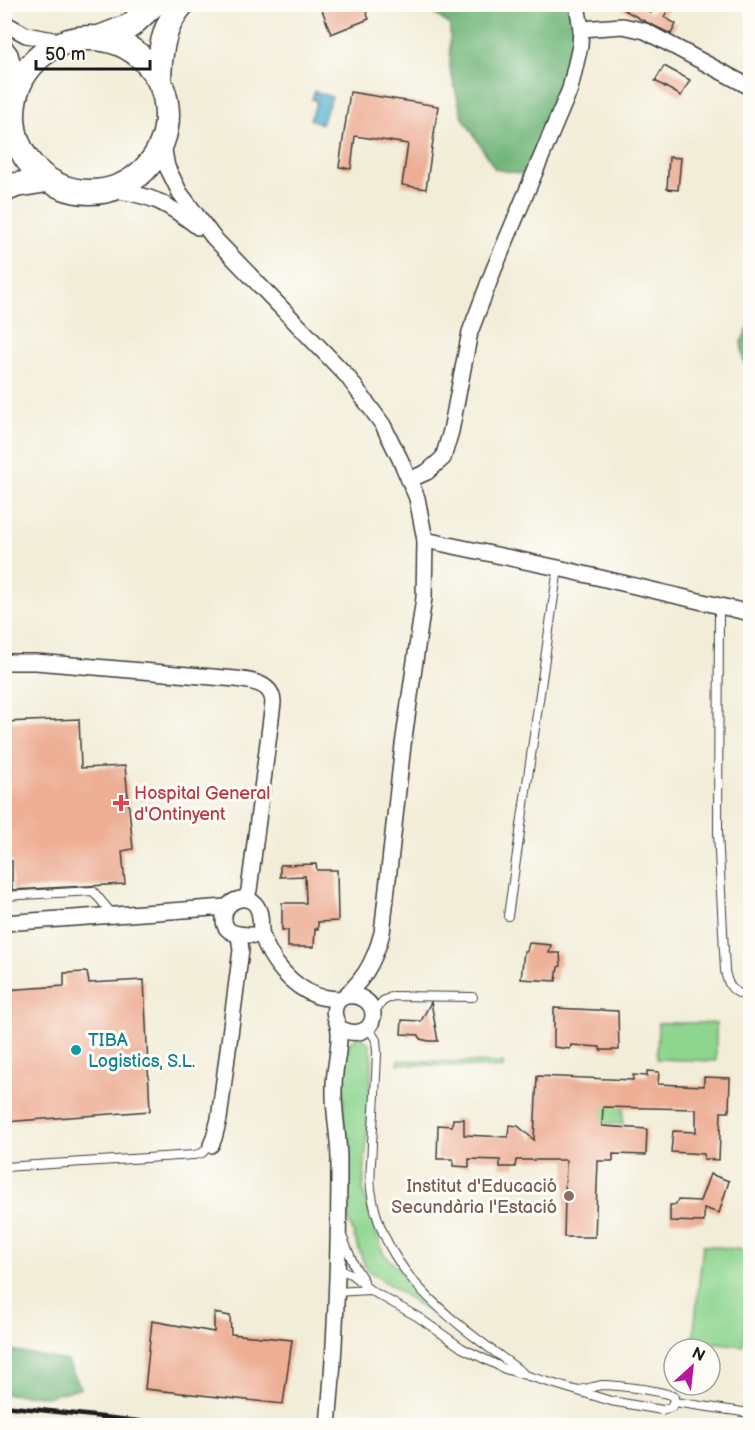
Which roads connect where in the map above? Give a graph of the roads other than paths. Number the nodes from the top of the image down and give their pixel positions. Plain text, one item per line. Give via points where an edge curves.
1 (154, 4) edge
2 (182, 4) edge
3 (577, 4) edge
4 (4, 23) edge
5 (581, 28) junction
6 (99, 38) junction
7 (64, 42) junction
8 (4, 46) edge
9 (159, 78) junction
10 (18, 86) junction
11 (750, 87) edge
12 (9, 138) edge
13 (163, 145) junction
14 (47, 180) junction
15 (4, 190) edge
16 (115, 190) junction
17 (213, 237) junction
18 (410, 480) junction
19 (424, 540) junction
20 (558, 568) junction
21 (719, 606) junction
22 (750, 613) edge
23 (4, 662) edge
24 (4, 896) edge
25 (246, 899) junction
26 (113, 915) junction
27 (226, 915) junction
28 (508, 916) dead end
29 (4, 922) edge
30 (250, 936) junction
31 (366, 974) junction
32 (745, 996) dead end
33 (363, 997) junction
34 (473, 997) dead end
35 (340, 1003) junction
36 (371, 1020) junction
37 (345, 1031) junction
38 (211, 1145) joint
39 (4, 1167) edge
40 (338, 1225) junction
41 (336, 1272) junction
42 (370, 1290) junction
43 (336, 1292) junction
44 (528, 1377) junction
45 (579, 1390) junction
46 (674, 1402) junction
47 (750, 1413) edge
48 (328, 1425) edge

1 - 6 main road via 130,26
2 - 9 main road via 162,41
3 - 5 street
4 - 7 street via 26,35
5 - 11 street via 636,28
5 - 18 street via 570,89 470,332 443,458
6 - 7 main road
6 - 9 main road via 123,45 144,59
7 - 10 main road via 36,59
8 - 10 street
9 - 13 main road via 168,111
10 - 12 main road
12 - 14 main road
13 - 16 main road via 151,165 135,180
13 - 17 street via 172,180
14 - 15 main road
14 - 16 main road via 80,193
16 - 17 street via 168,204
17 - 18 street via 347,376 383,425
18 - 19 street
19 - 20 street
19 - 31 street via 424,598 382,933
20 - 21 street
20 - 28 lane
21 - 22 street
21 - 32 lane via 718,832 724,961 727,984
23 - 25 street via 236,679 268,689 273,703
24 - 26 lane via 93,891
25 - 27 street via 235,900
25 - 30 street via 260,911
26 - 27 street via 207,908
26 - 29 street
27 - 30 street via 229,930
30 - 35 street via 292,981 319,997
30 - 38 street via 219,1119
31 - 33 street
31 - 35 street
33 - 35 street
33 - 36 street via 368,1001
34 - 36 lane via 393,996 383,1001
35 - 37 street via 334,1018
36 - 37 street via 363,1032
36 - 44 lane via 377,1052 370,1186 376,1219 389,1248 417,1287 447,1316
37 - 40 street via 334,1088
38 - 39 lane via 194,1155
40 - 41 street
40 - 42 lane via 354,1265
41 - 42 lane via 339,1269 351,1274
41 - 43 street
42 - 43 lane
42 - 44 lane via 462,1348
43 - 48 street
44 - 45 lane
45 - 46 lane via 611,1401 662,1410 672,1407
45 - 46 lane via 604,1385 659,1391 669,1393
46 - 47 lane

